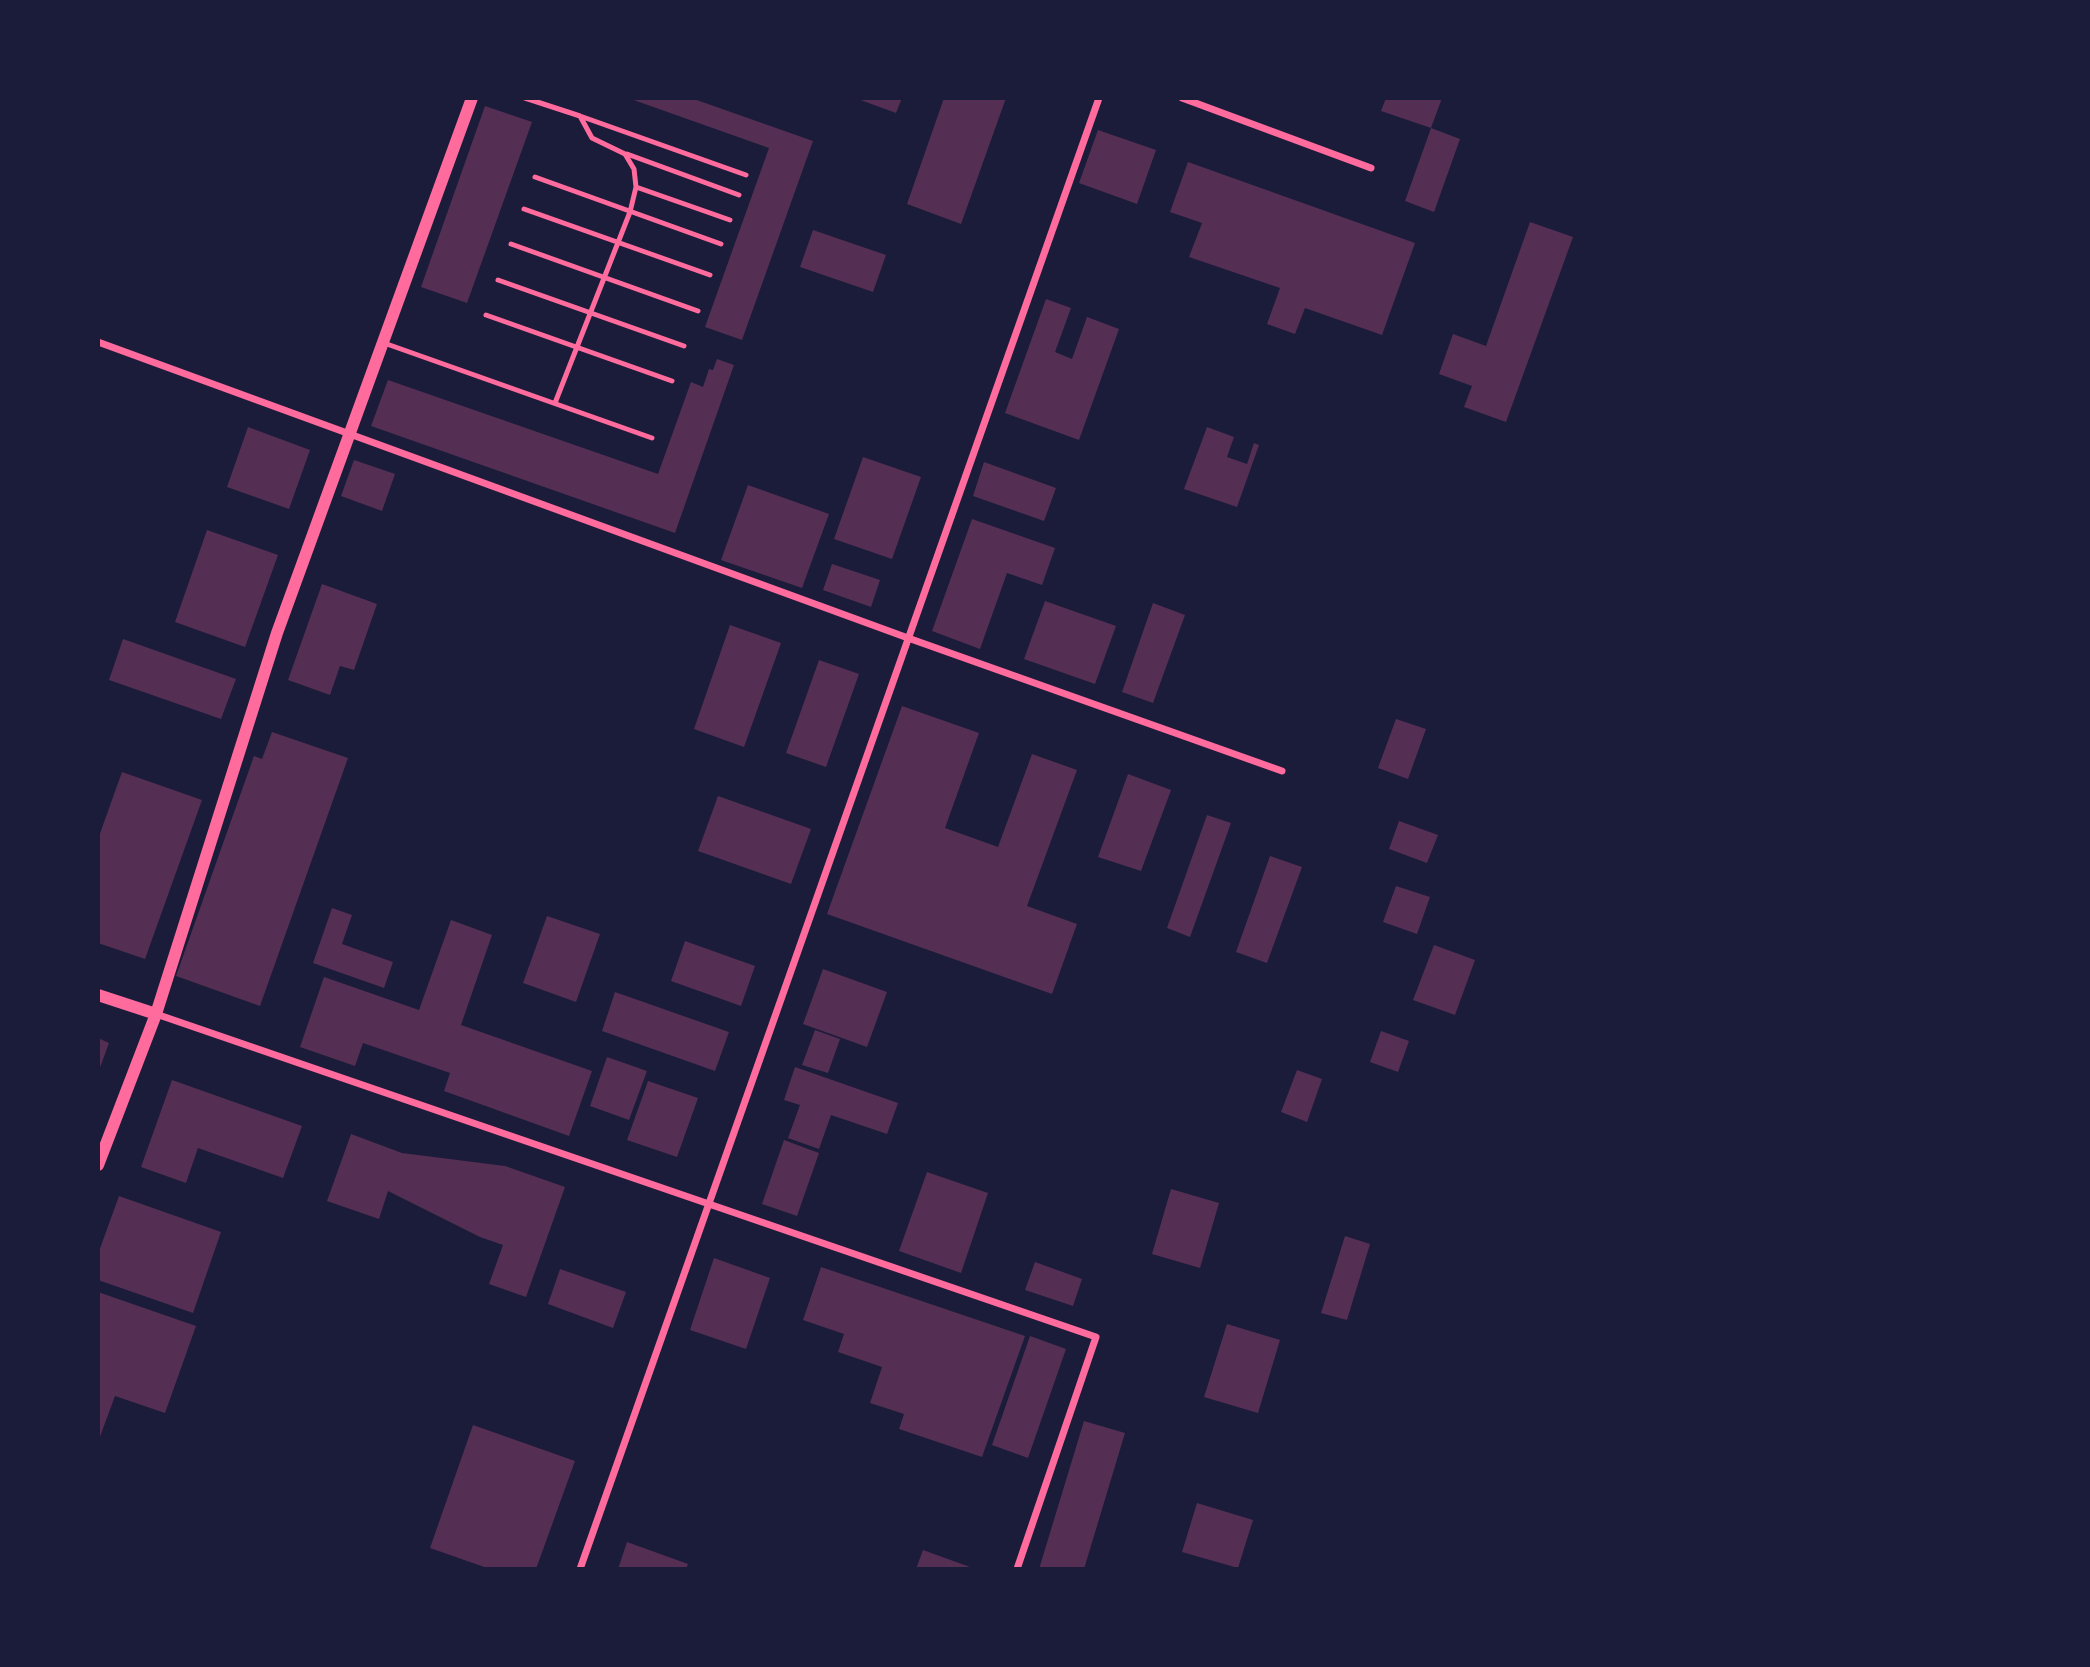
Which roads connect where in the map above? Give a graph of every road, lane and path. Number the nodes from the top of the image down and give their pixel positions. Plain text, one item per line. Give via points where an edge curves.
1 (472, 98) edge
2 (525, 98) edge
3 (1099, 98) edge
4 (1182, 98) edge
5 (580, 116) junction
6 (625, 154) junction
7 (1371, 168) dead end
8 (746, 175) dead end
9 (535, 177) dead end
10 (636, 187) junction
11 (739, 195) dead end
12 (524, 209) dead end
13 (631, 212) junction
14 (730, 220) dead end
15 (618, 242) junction
16 (511, 244) dead end
17 (721, 244) dead end
18 (710, 275) dead end
19 (604, 277) junction
20 (498, 280) dead end
21 (698, 311) dead end
22 (590, 313) junction
23 (486, 315) dead end
24 (98, 342) edge
25 (382, 342) junction
26 (684, 346) dead end
27 (576, 347) junction
28 (672, 380) dead end
29 (555, 403) junction
30 (350, 432) junction
31 (652, 438) dead end
32 (908, 638) junction
33 (1282, 771) dead end
34 (98, 995) edge
35 (156, 1014) junction
36 (98, 1165) edge
37 (707, 1203) junction
38 (580, 1569) edge
39 (1017, 1569) edge

1 - 25 street
2 - 5 lane
3 - 32 street
4 - 7 street
5 - 6 lane via 592,138
5 - 8 lane
6 - 10 lane via 634,169
6 - 11 lane
9 - 13 lane
10 - 13 lane
10 - 14 lane
12 - 15 lane
13 - 15 lane
13 - 17 lane
15 - 18 lane
15 - 19 lane
16 - 19 lane
19 - 21 lane
19 - 22 lane
20 - 22 lane
22 - 26 lane
22 - 27 lane
23 - 27 lane
24 - 30 street
25 - 29 lane
25 - 30 street
27 - 28 lane
27 - 29 lane
29 - 31 lane
30 - 32 street
30 - 35 street via 276,633
32 - 33 street
32 - 37 street
34 - 35 street
35 - 36 street
35 - 37 street
37 - 38 street
37 - 39 street via 1096,1337

